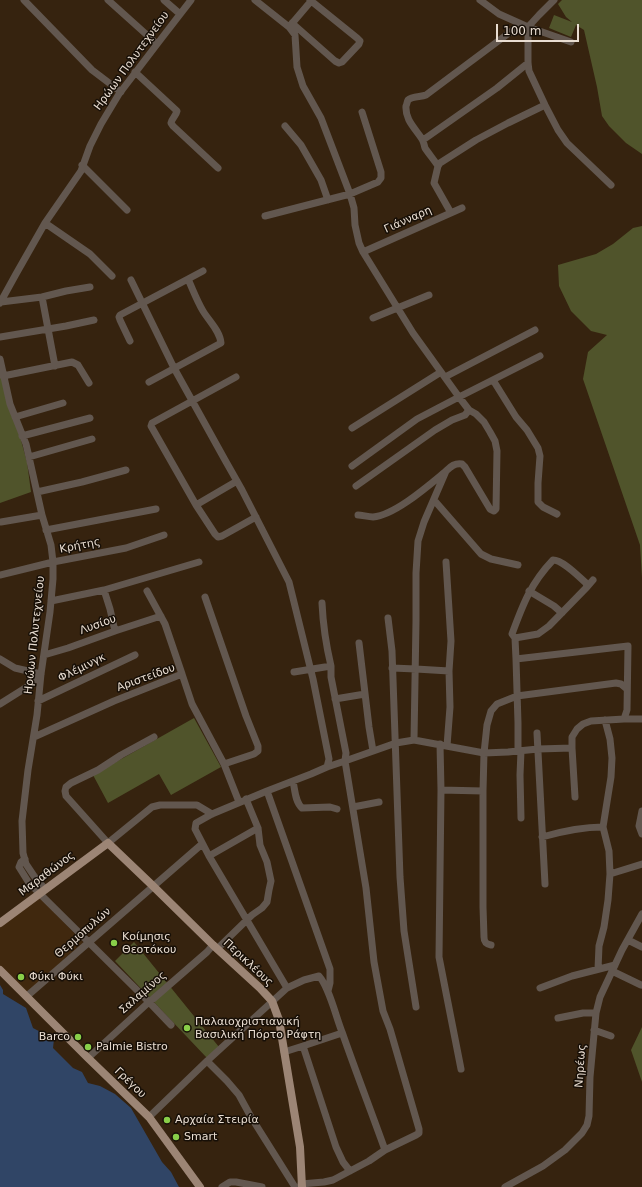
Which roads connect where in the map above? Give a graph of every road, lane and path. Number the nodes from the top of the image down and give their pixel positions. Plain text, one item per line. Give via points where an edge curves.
1 (24, 0) edge
2 (108, 0) edge
3 (164, 0) edge
4 (191, 0) edge
5 (255, 0) edge
6 (311, 0) edge
7 (480, 0) edge
8 (554, 0) edge
9 (180, 14) junction
10 (521, 24) junction
11 (290, 25) junction
12 (528, 28) junction
13 (571, 42) dead end
14 (157, 44) junction
15 (528, 63) junction
16 (135, 72) junction
17 (121, 92) junction
18 (545, 105) junction
19 (362, 112) dead end
20 (285, 126) dead end
21 (423, 140) junction
22 (82, 165) junction
23 (438, 166) junction
24 (218, 168) dead end
25 (611, 185) dead end
26 (350, 194) junction
27 (328, 200) junction
28 (462, 208) dead end
29 (127, 210) dead end
30 (451, 213) junction
31 (265, 216) dead end
32 (45, 223) junction
33 (363, 252) junction
34 (203, 271) dead end
35 (112, 276) dead end
36 (130, 280) dead end
37 (188, 280) junction
38 (90, 287) dead end
39 (429, 295) dead end
40 (42, 296) junction
41 (0, 303) edge
42 (142, 304) junction
43 (398, 308) junction
44 (373, 318) dead end
45 (94, 320) dead end
46 (48, 329) junction
47 (535, 330) dead end
48 (0, 337) edge
49 (130, 341) dead end
50 (540, 356) dead end
51 (0, 359) edge
52 (55, 366) junction
53 (174, 368) junction
54 (443, 374) junction
55 (3, 376) junction
56 (236, 376) dead end
57 (493, 380) junction
58 (149, 382) dead end
59 (89, 383) dead end
60 (459, 397) junction
61 (192, 401) junction
62 (63, 403) dead end
63 (469, 410) junction
64 (15, 418) junction
65 (90, 418) dead end
66 (352, 428) dead end
67 (22, 436) junction
68 (92, 439) dead end
69 (29, 457) junction
70 (352, 466) dead end
71 (126, 470) dead end
72 (446, 471) junction
73 (237, 481) junction
74 (356, 486) dead end
75 (37, 492) junction
76 (434, 500) junction
77 (196, 504) junction
78 (156, 509) dead end
79 (558, 514) dead end
80 (358, 515) dead end
81 (42, 516) junction
82 (256, 517) junction
83 (1, 522) dead end
84 (46, 530) junction
85 (164, 535) dead end
86 (53, 562) junction
87 (200, 562) dead end
88 (446, 562) dead end
89 (518, 565) dead end
90 (0, 575) edge
91 (593, 580) dead end
92 (587, 587) junction
93 (104, 590) junction
94 (529, 591) junction
95 (147, 592) dead end
96 (205, 597) dead end
97 (51, 601) junction
98 (322, 603) dead end
99 (562, 613) junction
100 (161, 616) junction
101 (388, 618) dead end
102 (115, 631) junction
103 (514, 638) junction
104 (359, 643) dead end
105 (44, 655) junction
106 (135, 655) dead end
107 (516, 659) junction
108 (0, 660) edge
109 (331, 666) junction
110 (392, 668) junction
111 (416, 669) junction
112 (311, 670) junction
113 (449, 671) junction
114 (294, 672) dead end
115 (41, 674) junction
116 (182, 674) junction
117 (627, 688) junction
118 (365, 694) junction
119 (517, 696) junction
120 (336, 699) junction
121 (38, 701) junction
122 (0, 704) edge
123 (624, 719) junction
124 (642, 719) edge
125 (605, 720) junction
126 (538, 733) dead end
127 (34, 737) junction
128 (154, 737) dead end
129 (414, 740) junction
130 (396, 743) junction
131 (443, 745) junction
132 (572, 748) junction
133 (538, 749) junction
134 (373, 751) junction
135 (519, 751) junction
136 (484, 753) junction
137 (345, 761) junction
138 (224, 764) junction
139 (327, 767) junction
140 (293, 781) junction
141 (441, 790) junction
142 (267, 791) junction
143 (484, 791) junction
144 (575, 797) dead end
145 (242, 800) junction
146 (379, 802) dead end
147 (353, 807) junction
148 (337, 809) dead end
149 (642, 811) edge
150 (212, 814) junction
151 (522, 818) dead end
152 (602, 827) junction
153 (258, 828) junction
154 (642, 834) edge
155 (542, 836) junction
156 (108, 843) junction
157 (202, 844) junction
158 (209, 856) junction
159 (642, 864) edge
160 (610, 874) junction
161 (545, 884) dead end
162 (153, 886) junction
163 (42, 891) junction
164 (642, 914) edge
165 (247, 920) junction
166 (0, 923) edge
167 (628, 940) junction
168 (89, 942) junction
169 (491, 946) dead end
170 (215, 947) junction
171 (642, 947) edge
172 (613, 968) junction
173 (598, 969) junction
174 (0, 970) edge
175 (641, 985) edge
176 (287, 988) junction
177 (540, 988) dead end
178 (328, 992) junction
179 (27, 996) junction
180 (272, 1001) junction
181 (149, 1002) junction
182 (416, 1007) dead end
183 (596, 1013) junction
184 (558, 1018) dead end
185 (171, 1025) dead end
186 (594, 1030) junction
187 (342, 1033) junction
188 (610, 1036) dead end
189 (303, 1046) junction
190 (284, 1052) junction
191 (88, 1058) junction
192 (207, 1061) junction
193 (461, 1069) dead end
194 (149, 1117) junction
195 (385, 1150) junction
196 (350, 1171) junction
197 (299, 1186) edge
198 (200, 1187) edge
199 (222, 1187) edge
200 (262, 1187) edge
201 (505, 1187) edge

1 - 17 street via 92,70
2 - 14 street
3 - 9 street
4 - 9 street, Ηρώων Πολυτεχνείου
5 - 11 street
6 - 11 street
6 - 11 street via 357,38 359,44 340,63
7 - 10 street via 499,14
8 - 12 street
9 - 14 street, Ηρώων Πολυτεχνείου
10 - 12 street
10 - 21 street via 426,95 408,100 408,119
11 - 26 street via 295,35 297,67 303,86 321,118
12 - 13 street
12 - 15 street
14 - 16 street, Ηρώων Πολυτεχνείου
15 - 18 street
15 - 21 street
16 - 17 street, Ηρώων Πολυτεχνείου
16 - 24 street via 177,111 171,123 173,126
17 - 22 street, Ηρώων Πολυτεχνείου via 101,124
18 - 23 street via 476,140
18 - 25 street via 567,143
19 - 26 street via 381,178 378,182
20 - 27 street via 301,145 321,180
21 - 23 street via 424,146
22 - 29 street
22 - 32 street, Ηρώων Πολυτεχνείου via 81,171
23 - 30 street via 434,183
26 - 27 street
26 - 33 street
27 - 31 street
28 - 30 street, Γιάνναρη
30 - 33 street, Γιάνναρη
32 - 35 street via 90,254
32 - 41 street, Ηρώων Πολυτεχνείου
33 - 43 street
34 - 37 street
36 - 42 street
37 - 42 street
37 - 53 street via 221,343
38 - 40 street
39 - 43 street
40 - 41 street
40 - 46 street
42 - 49 street via 119,317
42 - 53 street
43 - 44 street
43 - 54 street
45 - 46 street
46 - 48 street
46 - 52 street
47 - 54 street
50 - 57 street
51 - 55 street, Ηρώων Πολυτεχνείου
52 - 55 street
52 - 59 street via 76,363
53 - 58 street
53 - 61 street
54 - 60 street
54 - 66 street
55 - 64 street, Ηρώων Πολυτεχνείου
56 - 61 street
57 - 60 street
57 - 79 street via 538,448 538,502
60 - 63 street
60 - 70 street via 417,420
61 - 73 street
61 - 77 street via 152,422 151,426
62 - 64 street
63 - 72 street via 484,422 495,441 496,510 490,509 462,464 451,466
63 - 74 street via 464,416 435,430
64 - 67 street, Ηρώων Πολυτεχνείου
65 - 67 street
67 - 69 street, Ηρώων Πολυτεχνείου
68 - 69 street
69 - 75 street, Ηρώων Πολυτεχνείου
71 - 75 street
72 - 76 street
72 - 80 street via 396,508 373,517
73 - 77 street
73 - 82 street
75 - 81 street, Ηρώων Πολυτεχνείου
76 - 89 street via 481,554
76 - 111 street via 418,541
77 - 82 street via 218,537
78 - 84 street
81 - 83 street
81 - 84 street, Ηρώων Πολυτεχνείου
82 - 112 street via 289,582
84 - 86 street, Ηρώων Πολυτεχνείου
85 - 86 street, Κρήτης via 126,548
86 - 90 street, Κρήτης
86 - 97 street, Ηρώων Πολυτεχνείου
87 - 93 street
88 - 113 street via 450,626
91 - 92 street
92 - 94 street via 581,578 562,563 553,560
92 - 99 street
93 - 97 street
93 - 102 street
94 - 99 street
94 - 103 street via 512,634
95 - 100 street
96 - 138 street via 258,746 258,751 254,754
97 - 105 street, Ηρώων Πολυτεχνείου
98 - 109 street via 325,640
99 - 103 street via 538,634
100 - 102 street, Λυσίου
100 - 116 street
101 - 110 street
102 - 105 street, Λυσίου
103 - 107 street
104 - 118 street
105 - 115 street, Ηρώων Πολυτεχνείου
106 - 121 street, Φλέμινγκ
107 - 117 street via 628,646
107 - 119 street
108 - 115 street via 15,668
109 - 112 street
109 - 120 street
110 - 111 street
110 - 130 street
111 - 113 street
111 - 129 street
112 - 114 street
112 - 139 street via 329,759
113 - 131 street via 450,707
115 - 121 street, Ηρώων Πολυτεχνείου
115 - 122 street via 27,687
116 - 127 street, Αριστείδου
116 - 138 street, Αριστείδου via 192,704
117 - 119 street via 616,683
117 - 123 street via 627,710
118 - 120 street
118 - 134 street
119 - 135 street
119 - 136 street via 497,704 491,711
120 - 137 street via 346,753
121 - 127 street, Ηρώων Πολυτεχνείου
123 - 124 street
123 - 125 street
125 - 132 street via 591,721 577,729 572,737
125 - 152 street via 612,758
126 - 133 street
127 - 163 street, Ηρώων Πολυτεχνείου via 22,821 23,853 26,864
128 - 156 street via 66,787 66,796
129 - 130 street
129 - 131 street
130 - 134 street
130 - 182 street via 404,931
131 - 136 street
131 - 141 street
132 - 133 street
132 - 144 street
133 - 135 street
133 - 155 street
134 - 137 street
135 - 136 street
135 - 151 street
136 - 143 street
137 - 139 street
137 - 147 street
138 - 145 street, Αριστείδου
139 - 140 street
140 - 142 street
140 - 148 street via 296,798 302,808
141 - 143 street
141 - 193 street via 439,957
142 - 145 street
142 - 178 street via 330,969
143 - 169 street via 484,942
145 - 150 street
145 - 153 street, Αριστείδου
146 - 147 street
147 - 195 street via 383,1011 419,1129 416,1135
149 - 154 street
150 - 156 street via 197,805 152,807
150 - 157 street via 196,823 195,829
152 - 155 street via 585,827
152 - 160 street via 609,851
153 - 158 street
153 - 165 street, Αριστείδου via 260,845 271,881 266,902
155 - 161 street
156 - 162 main road, Περικλέους
156 - 163 main road, Μαραθώνος
157 - 158 street
157 - 162 street, Θερμοπυλών
158 - 165 street
159 - 160 street
160 - 173 street
162 - 168 street, Θερμοπυλών
162 - 170 main road, Περικλέους
163 - 166 main road, Μαραθώνος
163 - 168 street, Ηρώων Πολυτεχνείου
164 - 167 street, Νηρέως
165 - 170 street, Σαλαμίνος
165 - 176 street
167 - 171 street
167 - 172 street, Νηρέως
168 - 179 street, Θερμοπυλών
168 - 181 street, Ηρώων Πολυτεχνείου
170 - 180 main road, Περικλέους
170 - 181 street, Σαλαμίνος
172 - 173 street
172 - 175 street
172 - 183 street, Νηρέως
173 - 177 street
174 - 179 main road, Γρέγου
176 - 178 street via 319,976
176 - 180 street
178 - 187 street
179 - 191 main road, Γρέγου
180 - 190 main road, Περικλέους via 279,1020
180 - 192 street
181 - 185 street, Ηρώων Πολυτεχνείου
181 - 191 street, Σαλαμίνος
183 - 184 street
183 - 186 street, Νηρέως
186 - 188 street
186 - 201 street, Νηρέως via 587,1125 565,1150 543,1166
187 - 189 street
187 - 195 street
189 - 190 street
189 - 196 street via 336,1147
190 - 197 main road, Περικλέους via 300,1147
191 - 194 main road, Γρέγου
192 - 194 street
192 - 197 street via 239,1095
194 - 198 main road, Γρέγου
195 - 196 street via 370,1162
196 - 197 street via 333,1180
199 - 200 street via 230,1182

